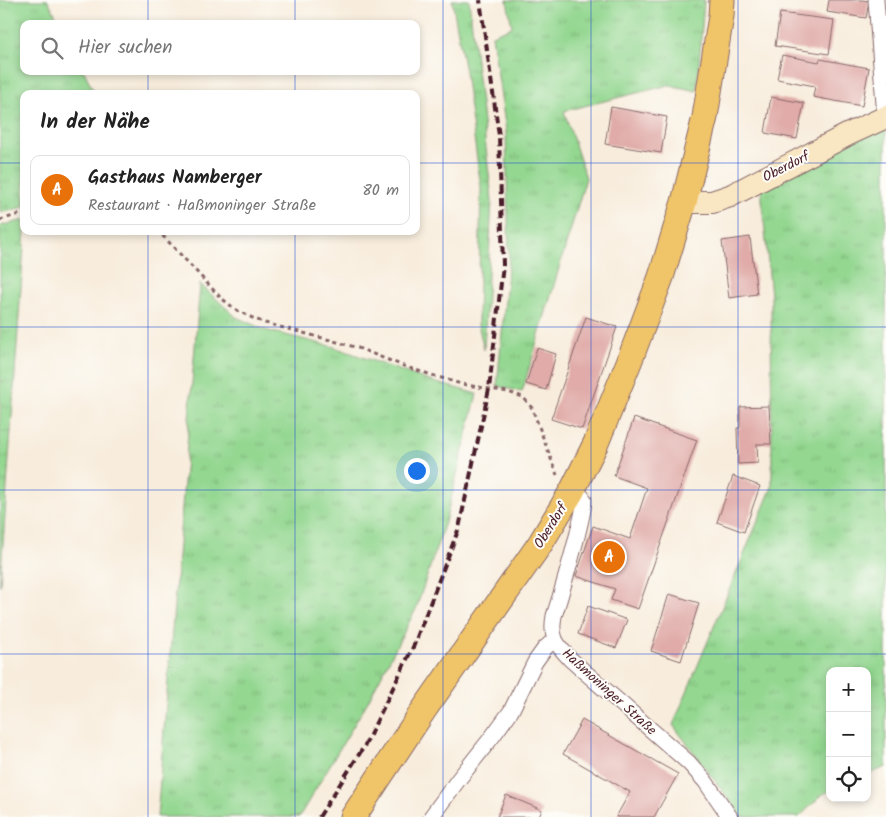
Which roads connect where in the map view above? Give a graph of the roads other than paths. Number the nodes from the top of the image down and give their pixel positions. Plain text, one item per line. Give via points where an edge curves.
1 (722, 0) edge
2 (876, 0) edge
3 (886, 117) edge
4 (684, 202) junction
5 (572, 491) junction
6 (554, 640) junction
7 (353, 817) edge
8 (431, 817) edge
9 (730, 817) edge

1 - 4 main road, Oberdorf via 704,117
2 - 3 street, Oberdorf
3 - 4 street, Oberdorf via 730,196 712,202
4 - 5 main road, Oberdorf via 662,277 596,443
5 - 6 street, Haßmoninger Straße via 585,503 554,616
5 - 7 main road, Oberdorf via 540,544
6 - 8 street via 535,662 511,711
6 - 9 street, Haßmoninger Straße via 570,659 689,764

